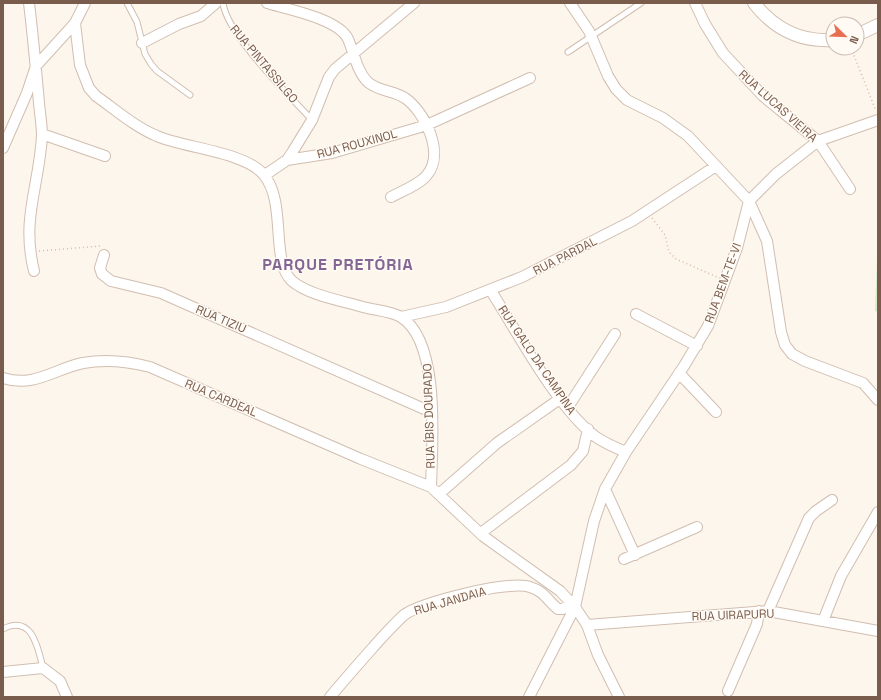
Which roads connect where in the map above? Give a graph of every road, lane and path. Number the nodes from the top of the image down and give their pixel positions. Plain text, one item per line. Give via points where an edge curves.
1 (29, 3) edge
2 (85, 3) edge
3 (127, 3) edge
4 (216, 3) edge
5 (224, 3) edge
6 (267, 3) edge
7 (414, 3) edge
8 (570, 3) edge
9 (641, 3) edge
10 (695, 3) edge
11 (754, 3) edge
12 (76, 23) junction
13 (878, 25) edge
14 (865, 31) edge
15 (592, 36) junction
16 (825, 39) edge
17 (142, 43) junction
18 (568, 52) dead end
19 (354, 53) junction
20 (854, 56) edge
21 (36, 66) junction
22 (530, 78) dead end
23 (190, 95) dead end
24 (878, 115) edge
25 (312, 120) junction
26 (878, 120) edge
27 (427, 125) junction
28 (42, 134) junction
29 (818, 140) junction
30 (3, 148) edge
31 (105, 156) dead end
32 (286, 160) junction
33 (716, 166) junction
34 (265, 176) junction
35 (850, 189) dead end
36 (391, 197) dead end
37 (749, 201) junction
38 (647, 212) junction
39 (29, 252) junction
40 (104, 255) joint
41 (34, 271) dead end
42 (726, 281) junction
43 (491, 291) junction
44 (636, 314) dead end
45 (400, 317) junction
46 (615, 334) dead end
47 (697, 346) junction
48 (679, 373) junction
49 (3, 378) edge
50 (561, 398) junction
51 (878, 400) edge
52 (568, 407) junction
53 (431, 412) junction
54 (716, 412) dead end
55 (588, 429) junction
56 (626, 452) junction
57 (431, 487) junction
58 (605, 489) junction
59 (439, 494) junction
60 (832, 500) dead end
61 (878, 512) edge
62 (697, 527) dead end
63 (481, 533) junction
64 (635, 555) junction
65 (624, 559) dead end
66 (573, 605) junction
67 (764, 611) junction
68 (823, 621) junction
69 (587, 625) junction
70 (3, 629) edge
71 (878, 631) edge
72 (43, 668) junction
73 (3, 672) edge
74 (728, 691) dead end
75 (67, 697) edge
76 (330, 697) edge
77 (529, 697) edge
78 (619, 697) edge

1 - 21 street
2 - 12 street
3 - 17 lane via 137,22
4 - 17 street via 201,16
5 - 25 lane, RUA PINTASSILGO via 229,22
6 - 19 street via 332,24 348,37
7 - 19 street
8 - 15 street
9 - 15 lane
10 - 29 street, RUA LUCAS VIEIRA via 723,53 743,76 763,96
11 - 16 street via 778,28 806,38
12 - 21 street
12 - 34 street via 80,65 89,88 96,96 156,136 242,161
13 - 14 street
15 - 18 lane
15 - 33 street via 616,89 627,100 663,118 688,136
17 - 23 lane via 148,59 157,71
19 - 25 street via 329,77
19 - 27 street via 367,81 406,99
20 - 24 path
21 - 28 street
21 - 30 street
22 - 27 street, RUA ROUXINOL
25 - 32 street
26 - 29 street
27 - 32 street, RUA ROUXINOL via 332,153
27 - 36 street via 434,156 430,171 419,182
28 - 31 street
28 - 39 street via 29,216
29 - 35 street, RUA LUCAS VIEIRA
29 - 37 street via 776,174
32 - 34 street
33 - 37 street
33 - 38 street, RUA PARDAL
34 - 45 street via 275,200 282,263 292,281 328,297
37 - 42 street, RUA BEM-TE-VI
37 - 51 street via 762,228 785,345 792,354 805,361 863,383
38 - 42 path via 664,234 669,252 676,260
38 - 43 street, RUA PARDAL via 579,249
39 - 40 path via 95,246 102,247
39 - 41 street
40 - 53 street, RUA TIZIU via 100,268 102,274 111,281 161,293
42 - 47 street, RUA BEM-TE-VI
43 - 45 street, RUA PARDAL via 446,308
43 - 50 street, RUA GALO DA CAMPINA
44 - 47 street
45 - 53 street, RUA ÍBIS DOURADO via 420,338 425,351
46 - 52 street
47 - 48 street, RUA BEM-TE-VI
48 - 54 street
48 - 56 street, RUA BEM-TE-VI
49 - 57 street, RUA CARDEAL via 31,381 81,363 132,362 150,367
50 - 52 street, RUA GALO DA CAMPINA
50 - 59 street via 497,443
52 - 55 street, RUA GALO DA CAMPINA
53 - 57 street, RUA ÍBIS DOURADO
55 - 56 street, RUA GALO DA CAMPINA
55 - 63 street via 583,451 571,465
56 - 58 street, RUA BEM-TE-VI
57 - 59 street
58 - 64 street
58 - 66 street, RUA BEM-TE-VI via 594,521
59 - 63 street
60 - 67 street via 809,518
61 - 68 street via 841,576
62 - 64 street
63 - 66 street via 560,591
64 - 65 street
66 - 69 street
66 - 76 street, RUA JANDAIA via 558,609 544,594 517,584 421,607 405,614
66 - 77 street, RUA BEM-TE-VI
67 - 68 street, RUA UIRAPURU
67 - 69 street, RUA UIRAPURU
67 - 74 street
68 - 71 street, RUA UIRAPURU
69 - 78 street via 598,655
70 - 72 lane via 18,625 30,632
72 - 73 street
72 - 75 street via 60,681

